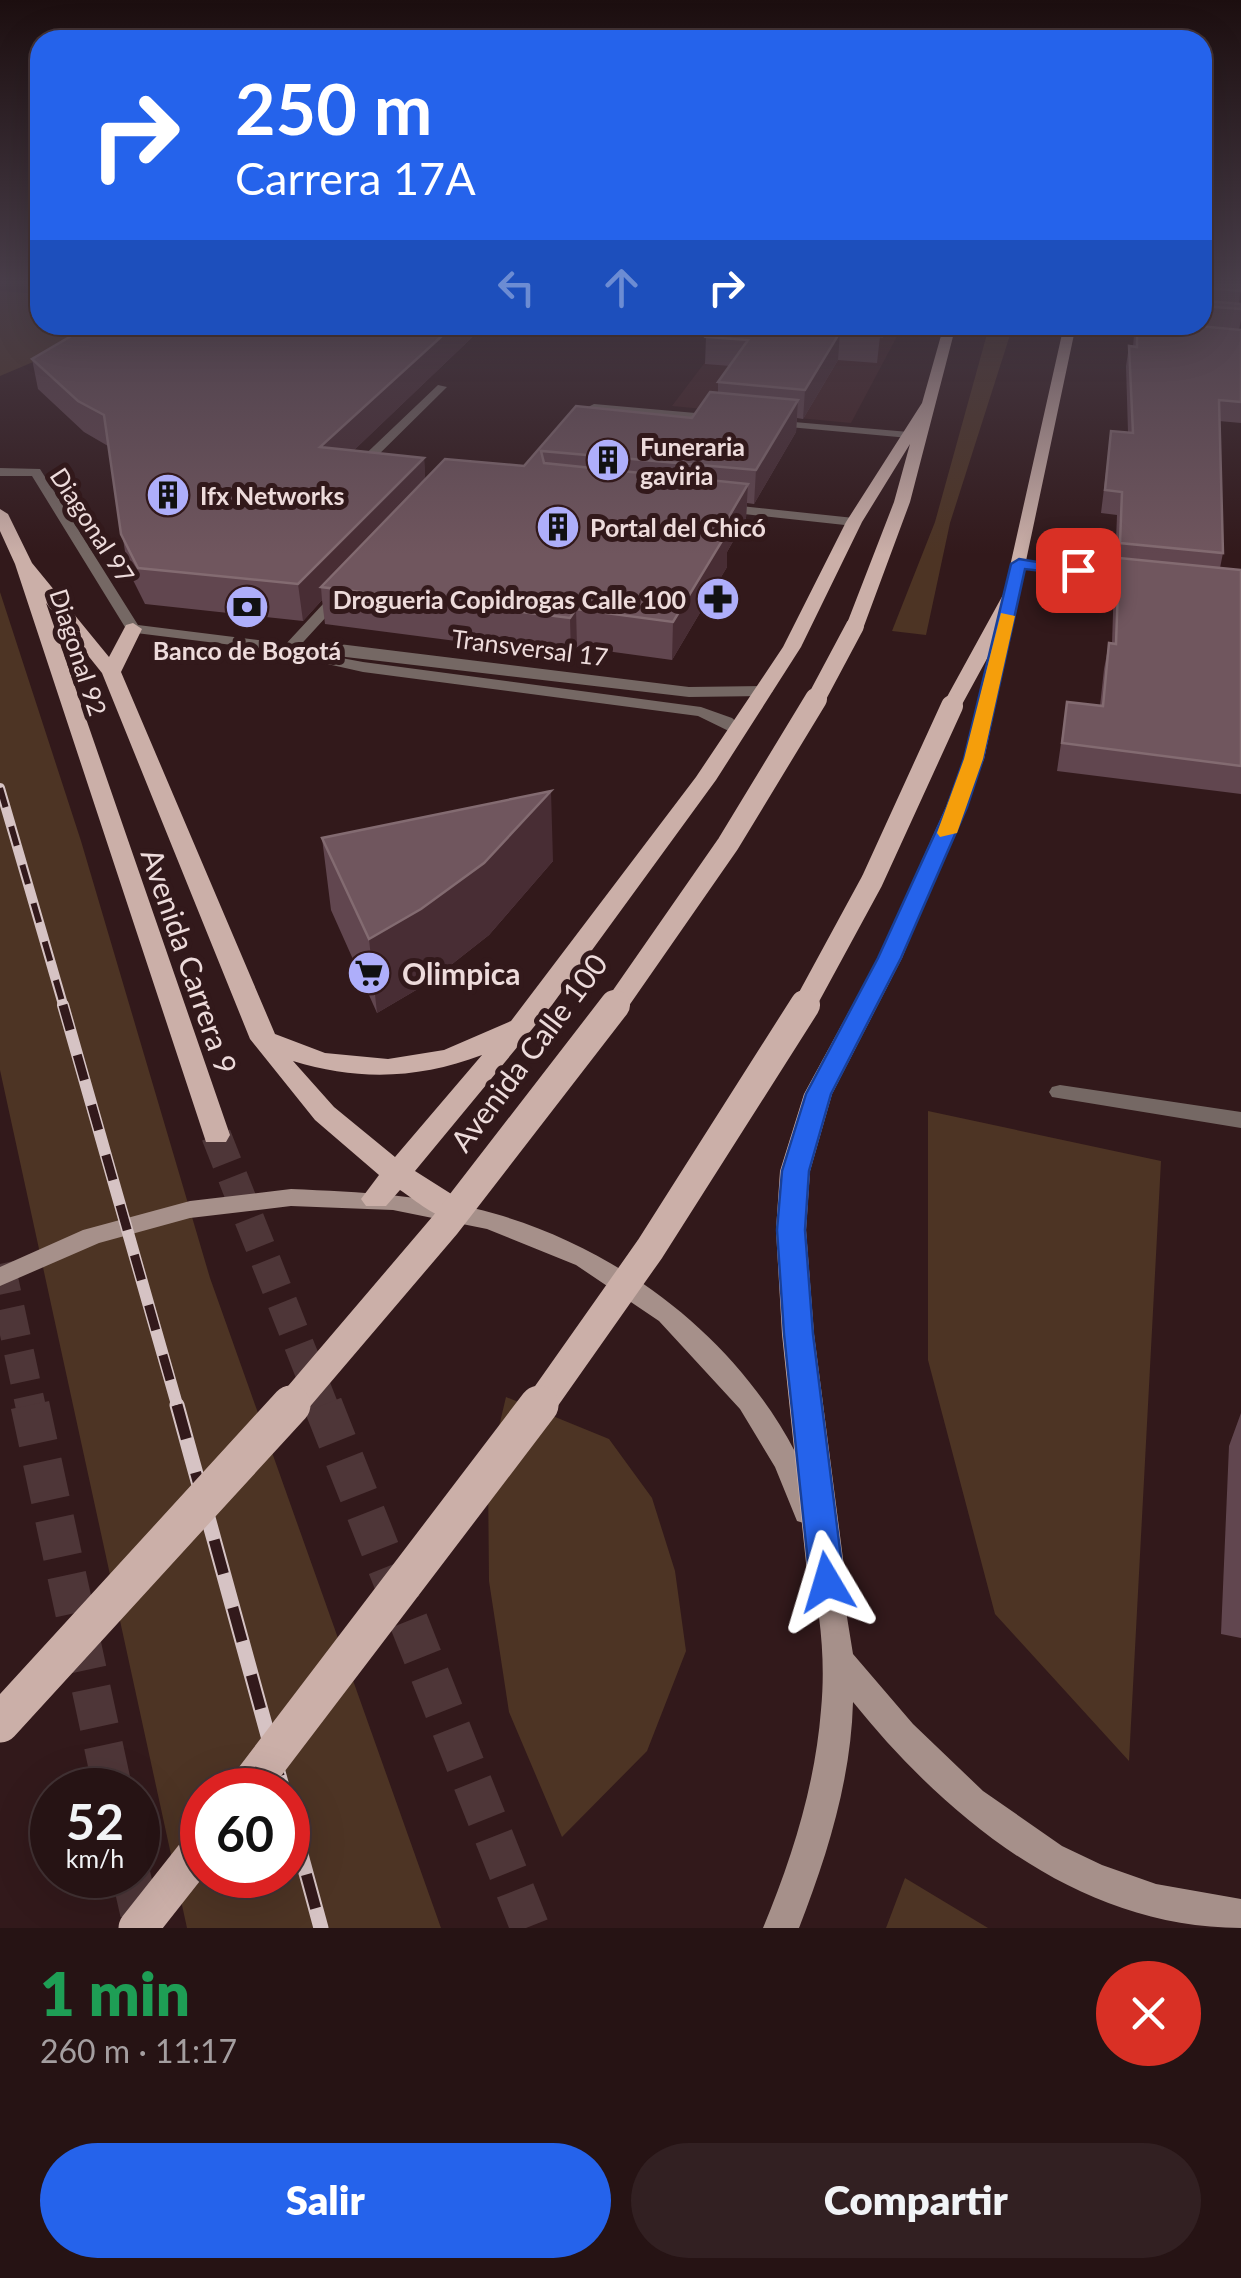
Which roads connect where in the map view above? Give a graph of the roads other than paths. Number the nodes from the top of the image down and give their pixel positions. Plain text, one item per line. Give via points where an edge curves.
1 (936, 375) edge
2 (1059, 375) edge
3 (442, 388) dead end
4 (928, 404) junction
5 (594, 407) edge
6 (735, 420) edge
7 (754, 421) edge
8 (909, 435) junction
9 (0, 472) edge
10 (353, 473) edge
11 (705, 506) edge
12 (0, 514) edge
13 (854, 522) junction
14 (24, 564) junction
15 (356, 578) edge
16 (1016, 578) junction
17 (1164, 580) edge
18 (132, 629) junction
19 (289, 649) junction
20 (111, 672) junction
21 (765, 691) junction
22 (739, 732) junction
23 (103, 808) joint
24 (544, 999) junction
25 (263, 1038) junction
26 (1060, 1092) dead end
27 (1241, 1120) edge
28 (216, 1134) tunnel mouth
29 (397, 1174) junction
30 (376, 1199) junction
31 (454, 1210) junction
32 (0, 1277) edge
33 (827, 1582) junction
34 (836, 1658) junction
35 (0, 1723) edge
36 (263, 1768) edge
37 (180, 1875) edge
38 (1241, 1917) edge
39 (138, 1928) edge
40 (780, 1928) edge

1 - 4 main road, Avenida Calle 100
2 - 16 main road
3 - 10 street
4 - 8 main road
4 - 35 main road, Avenida Calle 100, bridge via 902,502 854,626 780,768 731,844 537,1110 343,1343
5 - 6 street
7 - 8 street
8 - 13 main road
9 - 18 street, Diagonal 97 via 36,472
11 - 13 street
12 - 14 main road, Diagonal 92
13 - 21 main road
14 - 20 main road
14 - 23 main road, Diagonal 92
15 - 19 street
16 - 17 street
16 - 33 main road via 957,807 890,958 818,1094 796,1171 791,1230 798,1334
16 - 36 main road, bridge via 858,908 800,1012 687,1190 423,1561
18 - 19 street, Transversal 17
18 - 20 main road
19 - 21 street, Transversal 17 via 340,649 689,692
19 - 22 street, Transversal 17 via 335,663 701,712
20 - 25 main road
21 - 22 main road
22 - 24 main road
23 - 28 main road, Avenida Carrera 9
24 - 25 main road via 494,1040 419,1064 345,1066
24 - 29 main road
25 - 29 main road via 328,1119
26 - 27 street
29 - 30 main road
29 - 31 main road
30 - 31 main road
30 - 32 main road via 315,1197 191,1210 67,1246
31 - 33 main road via 596,1263 660,1306 716,1358 765,1422 803,1497
33 - 34 main road
34 - 38 main road via 907,1746 971,1804 1052,1861 1144,1898
34 - 40 main road via 827,1782 811,1849
37 - 39 main road, bridge

